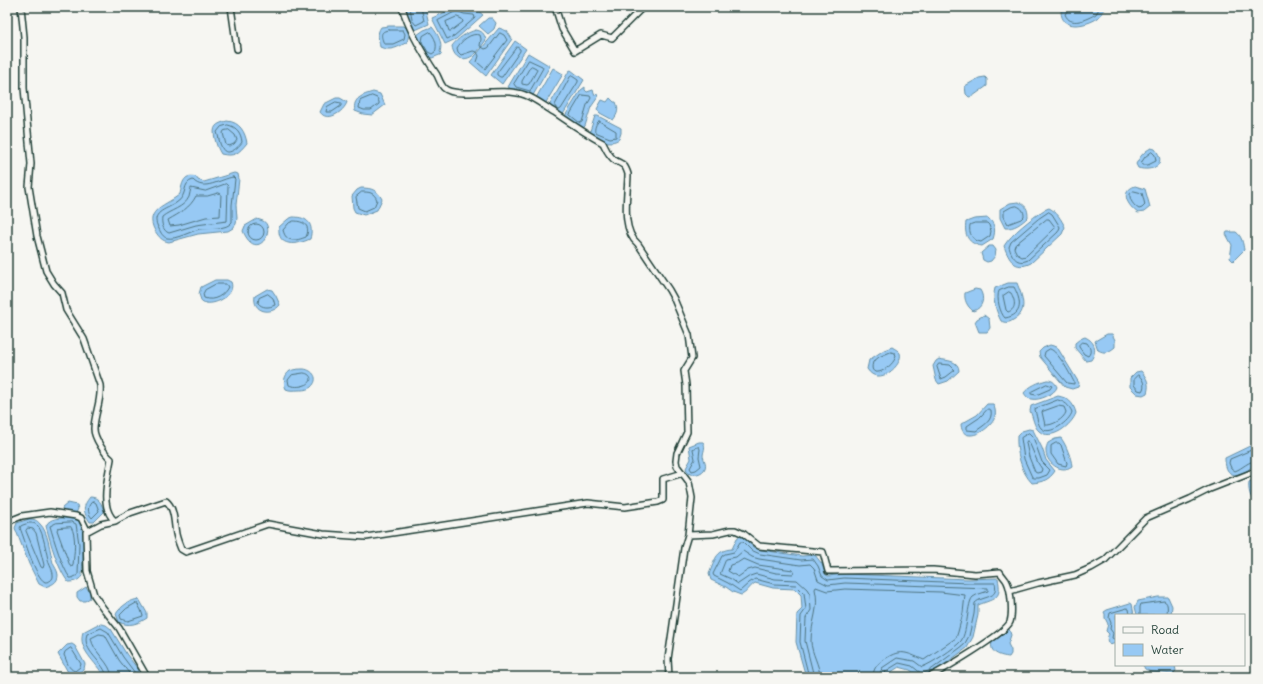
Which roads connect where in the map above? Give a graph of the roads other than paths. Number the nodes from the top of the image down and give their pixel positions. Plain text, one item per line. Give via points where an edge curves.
1 (21, 7) edge
2 (230, 7) edge
3 (402, 7) edge
4 (555, 7) edge
5 (644, 7) edge
6 (237, 49) dead end
7 (1256, 471) edge
8 (683, 473) junction
9 (115, 521) junction
10 (7, 522) edge
11 (87, 530) junction
12 (688, 535) junction
13 (1010, 591) junction
14 (147, 677) edge
15 (668, 677) edge
16 (929, 677) edge

1 - 9 street via 24,88 31,164 29,187 37,236 46,271 62,292 66,310 84,339 100,385 100,401 94,431 104,453 111,459 106,490 107,508
2 - 6 street
3 - 8 street via 419,46 443,87 463,93 525,95 546,105 584,133 603,143 607,152 624,164 628,174 626,214 632,239 669,290 689,335 692,358 684,371 687,432 676,461
4 - 5 street via 562,29 575,51 601,35 612,38
7 - 13 street via 1146,518 1105,560 1091,568 1075,575
8 - 9 street via 663,480 662,500 658,502 625,507 588,503 366,537 322,534 268,524 186,552 181,549 172,510 166,501
8 - 12 street via 689,482 692,498
9 - 11 street
10 - 11 street via 22,516 50,512 81,518
11 - 14 street via 87,571 94,595 119,628
12 - 13 street via 698,536 735,530 759,546 823,552 828,571 933,570 975,574 1000,572 1007,581
12 - 15 street via 668,659
13 - 16 street via 1010,623 993,638

